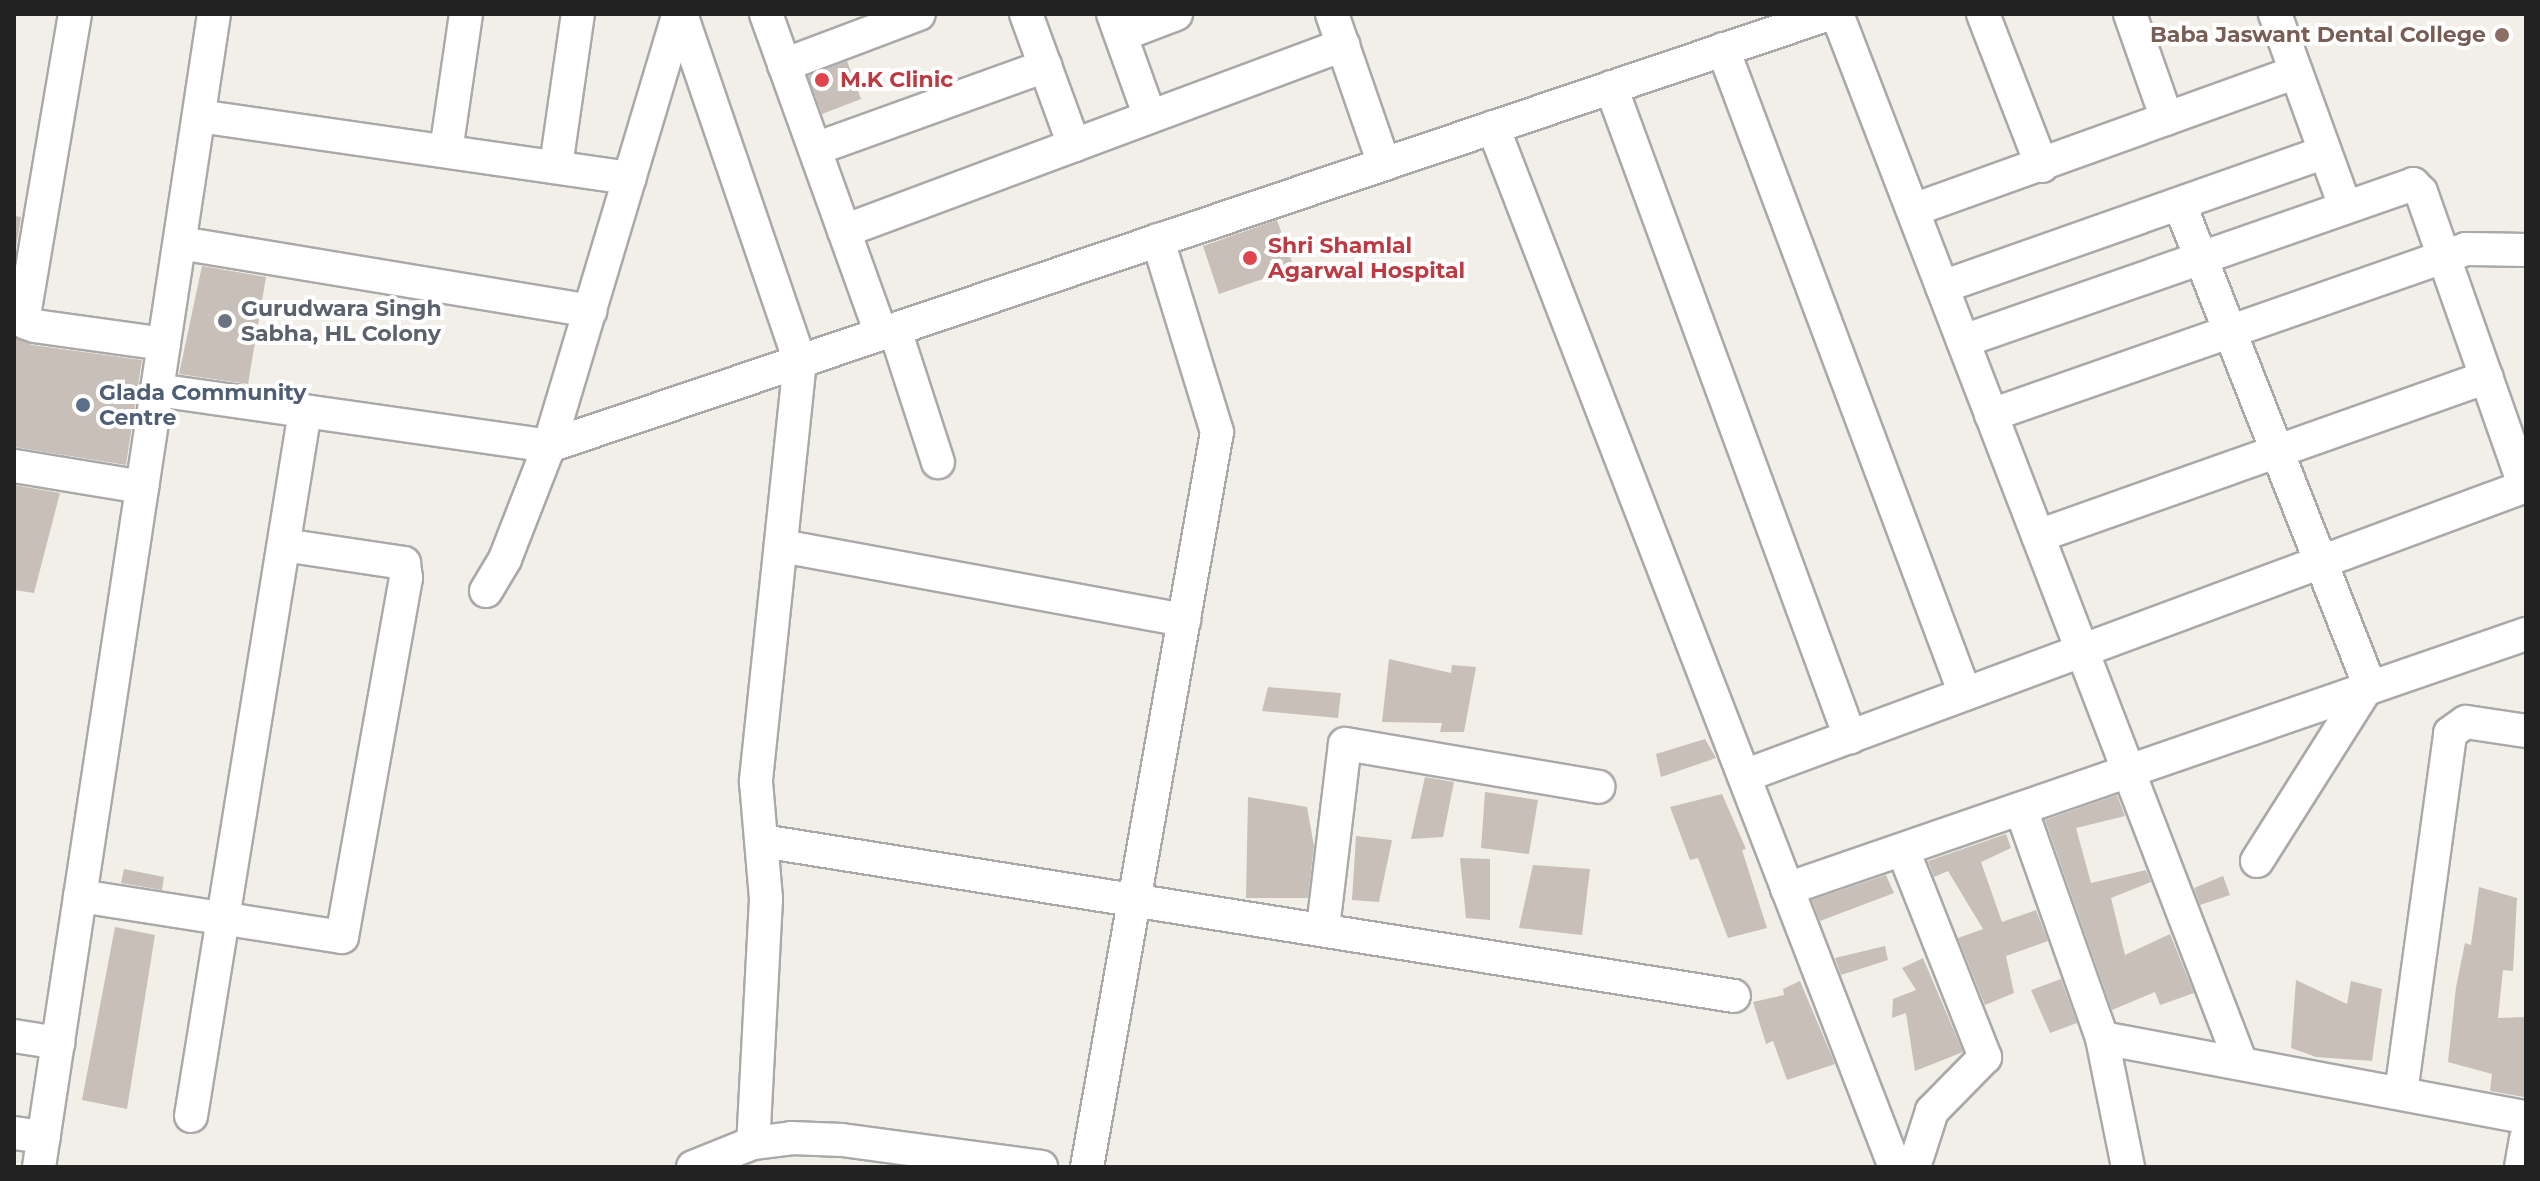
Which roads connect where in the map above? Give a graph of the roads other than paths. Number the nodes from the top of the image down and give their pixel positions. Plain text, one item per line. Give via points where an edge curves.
1 (75, 14) edge
2 (214, 14) edge
3 (466, 14) edge
4 (578, 14) edge
5 (680, 14) edge
6 (766, 14) edge
7 (919, 14) edge
8 (1026, 14) edge
9 (1176, 14) edge
10 (1332, 14) edge
11 (1829, 14) edge
12 (1837, 14) edge
13 (1983, 14) edge
14 (2130, 14) edge
15 (2275, 14) edge
16 (1117, 24) edge
17 (1343, 45) junction
18 (1723, 49) junction
19 (784, 65) junction
20 (1045, 66) junction
21 (2296, 72) junction
22 (1611, 87) junction
23 (199, 116) junction
24 (1150, 117) junction
25 (2167, 119) junction
26 (1493, 127) junction
27 (1074, 145) junction
28 (815, 149) junction
29 (446, 151) junction
30 (2325, 152) junction
31 (1384, 164) junction
32 (556, 166) junction
33 (2042, 166) junction
34 (630, 178) junction
35 (2180, 205) junction
36 (2345, 206) junction
37 (1913, 210) junction
38 (27, 214) edge
39 (844, 231) junction
40 (1158, 240) junction
41 (180, 243) junction
42 (2526, 250) edge
43 (2445, 256) junction
44 (2201, 258) junction
45 (1942, 287) junction
46 (590, 311) junction
47 (2230, 331) junction
48 (888, 332) junction
49 (1963, 341) junction
50 (164, 344) junction
51 (800, 361) junction
52 (2487, 377) junction
53 (157, 390) junction
54 (305, 411) junction
55 (1991, 415) junction
56 (549, 446) junction
57 (2276, 450) junction
58 (938, 462) dead end
59 (14, 466) edge
60 (2525, 486) edge
61 (142, 487) junction
62 (2038, 536) junction
63 (284, 545) junction
64 (781, 546) junction
65 (2320, 562) junction
66 (486, 591) dead end
67 (1184, 620) junction
68 (2526, 634) edge
69 (2082, 650) junction
70 (2369, 684) junction
71 (1965, 694) junction
72 (2526, 731) edge
73 (1850, 737) junction
74 (2129, 772) junction
75 (1744, 776) junction
76 (1598, 787) dead end
77 (2021, 809) junction
78 (762, 841) junction
79 (1903, 850) junction
80 (2257, 861) dead end
81 (1787, 889) junction
82 (80, 896) junction
83 (1135, 897) junction
84 (223, 920) junction
85 (1323, 928) junction
86 (1734, 996) dead end
87 (14, 1036) edge
88 (2102, 1038) junction
89 (58, 1043) junction
90 (2241, 1063) junction
91 (2401, 1093) junction
92 (191, 1116) dead end
93 (2526, 1117) edge
94 (2526, 1138) edge
95 (753, 1143) junction
96 (32, 1146) edge
97 (693, 1167) edge
98 (1041, 1167) edge
99 (1087, 1167) edge
100 (1895, 1167) edge
101 (1914, 1167) edge
102 (2128, 1167) edge
103 (2521, 1167) edge

1 - 38 street
2 - 23 street
3 - 29 street
4 - 32 street
5 - 34 street
5 - 51 street
6 - 19 street
7 - 19 street
8 - 20 street
9 - 16 street
10 - 17 street
11 - 18 street
12 - 37 street
13 - 33 street
14 - 25 street
15 - 21 street
16 - 24 street
17 - 24 street
17 - 31 street
18 - 22 street
18 - 71 street
19 - 28 street
20 - 27 street
20 - 28 street
21 - 25 street
21 - 30 street
22 - 26 street
22 - 73 street
23 - 29 street
23 - 41 street
24 - 27 street
25 - 33 street
26 - 31 street
26 - 75 street
27 - 39 street
28 - 39 street
29 - 32 street
30 - 35 street
30 - 36 street
31 - 40 street
32 - 34 street
33 - 37 street
34 - 46 street
35 - 44 street
35 - 45 street
36 - 43 street via 2413,184 2421,192
36 - 44 street
37 - 45 street
38 - 50 street via 26,323
39 - 48 street
40 - 48 street
40 - 67 street via 1217,432
41 - 46 street
41 - 50 street
42 - 43 street via 2488,247
43 - 47 street
43 - 52 street
44 - 47 street
44 - 49 street
45 - 49 street
46 - 56 street
47 - 55 street
47 - 57 street
48 - 51 street
48 - 58 street
49 - 55 street
50 - 53 street
51 - 56 street
51 - 64 street
52 - 57 street
52 - 60 street
53 - 54 street
53 - 61 street
54 - 56 street
54 - 63 street
55 - 62 street
56 - 66 street via 505,559
57 - 62 street
57 - 65 street
59 - 61 street
60 - 65 street
61 - 82 street
62 - 69 street
63 - 84 street
63 - 84 street via 395,558 404,563 403,593 347,928 342,937 329,939
64 - 67 street
64 - 78 street via 756,782
65 - 69 street
65 - 70 street
67 - 83 street
68 - 70 street
69 - 71 street
69 - 74 street
70 - 74 street
70 - 80 street
71 - 73 street
72 - 91 street via 2466,722 2450,733
73 - 75 street
74 - 77 street
74 - 90 street
75 - 81 street
76 - 85 street via 1345,744
77 - 79 street
77 - 88 street
78 - 83 street
78 - 95 street via 766,899
79 - 81 street
79 - 101 street via 1985,1057 1932,1111
81 - 100 street
82 - 84 street
82 - 89 street
83 - 85 street
83 - 99 street
84 - 92 street
85 - 86 street
87 - 89 street
88 - 90 street
88 - 102 street
89 - 96 street
90 - 91 street
91 - 93 street
94 - 103 street
95 - 97 street
95 - 98 street via 842,1140

